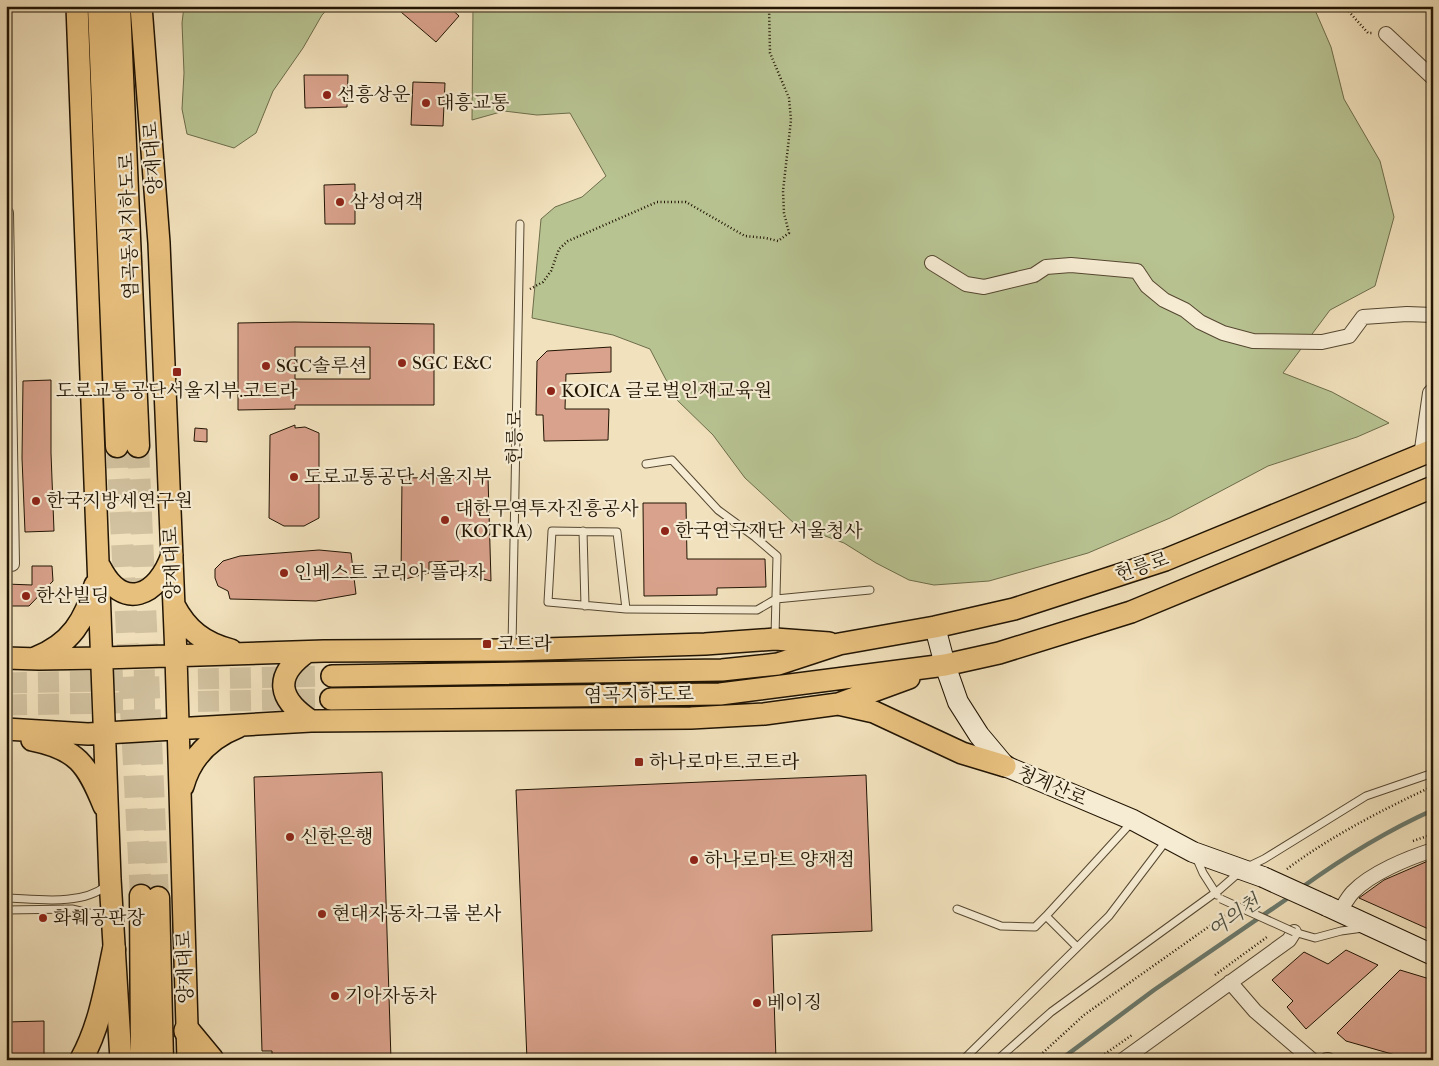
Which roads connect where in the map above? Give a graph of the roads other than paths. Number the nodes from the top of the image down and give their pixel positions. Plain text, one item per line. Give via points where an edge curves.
1 (77, 6) edge
2 (99, 6) edge
3 (120, 6) edge
4 (141, 6) edge
5 (1386, 34) road end
6 (1433, 78) edge
7 (6, 213) edge
8 (520, 224) dead end
9 (7, 229) edge
10 (932, 263) dead end
11 (8, 310) edge
12 (1433, 316) edge
13 (1433, 390) edge
14 (8, 393) edge
15 (1427, 453) edge
16 (646, 464) dead end
17 (9, 478) edge
18 (1433, 487) edge
19 (583, 531) junction
20 (172, 555) junction
21 (6, 564) edge
22 (100, 567) junction
23 (870, 590) dead end
24 (776, 599) junction
25 (174, 604) junction
26 (585, 606) junction
27 (626, 609) junction
28 (935, 627) junction
29 (775, 639) junction
30 (839, 644) junction
31 (512, 650) junction
32 (307, 652) junction
33 (250, 653) junction
34 (176, 656) junction
35 (6, 658) edge
36 (103, 658) junction
37 (31, 659) junction
38 (944, 665) junction
39 (332, 676) tunnel mouth
40 (331, 699) tunnel mouth
41 (838, 704) junction
42 (311, 721) junction
43 (250, 724) junction
44 (178, 728) junction
45 (6, 729) edge
46 (105, 732) junction
47 (6, 734) edge
48 (1005, 766) junction
49 (1433, 773) edge
50 (180, 798) junction
51 (1133, 820) junction
52 (1168, 838) junction
53 (110, 848) junction
54 (1433, 850) edge
55 (1193, 852) junction
56 (1242, 869) junction
57 (110, 879) junction
58 (1214, 893) junction
59 (6, 898) edge
60 (958, 908) dead end
61 (1334, 909) junction
62 (6, 910) edge
63 (1046, 916) junction
64 (113, 920) junction
65 (1374, 927) junction
66 (1294, 932) junction
67 (1077, 947) junction
68 (114, 949) junction
69 (1433, 955) edge
70 (1230, 982) junction
71 (187, 1030) junction
72 (81, 1060) edge
73 (122, 1060) edge
74 (142, 1060) edge
75 (162, 1060) edge
76 (188, 1060) edge
77 (211, 1060) edge
78 (963, 1060) edge
79 (997, 1060) edge
80 (1123, 1060) edge
81 (1312, 1060) edge

1 - 22 main road
2 - 3 highway, 염곡동서지하도로 via 128,446
4 - 20 main road, 양재대로 via 159,243
5 - 6 street
7 - 9 street
8 - 31 lane, 헌릉로
9 - 11 street
10 - 12 street via 966,284 984,287 1034,275 1046,267 1071,265 1137,271 1147,286 1164,300 1186,310 1200,322 1223,333 1253,340 1322,342 1349,336 1363,317
11 - 14 street
13 - 15 street via 1430,393
14 - 17 street
15 - 28 main road, 헌릉로 via 1165,560 1014,609
16 - 24 lane via 672,460 718,510 777,556
17 - 21 street via 12,564
18 - 38 main road, 헌릉로 via 1131,612 999,653
19 - 26 lane
19 - 26 lane via 552,531 548,602
19 - 27 lane via 617,532
20 - 22 main road via 154,584 139,594 127,595 120,591 109,582
20 - 25 main road, 양재대로
22 - 36 main road
22 - 37 main road via 89,603 76,629 55,648
23 - 24 lane
24 - 27 lane via 757,610
24 - 29 lane
25 - 33 main road via 184,621 203,639 224,648
25 - 34 main road, 양재대로
26 - 27 lane
28 - 30 main road, 헌릉로
28 - 38 main road, 청계산로
29 - 30 main road
29 - 31 main road
30 - 39 main road, 염곡지하도로 via 778,664 722,670
31 - 32 main road
32 - 33 main road
32 - 42 main road via 290,667 283,686 289,703
33 - 34 main road
34 - 36 main road
34 - 44 main road, 양재대로
35 - 37 main road
36 - 37 main road
36 - 46 main road
38 - 40 main road, 염곡지하도로 via 720,694
38 - 41 main road
38 - 48 main road, 청계산로 via 958,702 979,735
41 - 42 main road via 764,714 691,718
41 - 48 main road via 874,712 962,753
42 - 43 main road
43 - 44 main road
43 - 50 main road via 224,734 201,751 191,764
44 - 46 main road
44 - 50 main road, 양재대로
45 - 46 main road via 88,734
46 - 53 main road
47 - 53 main road via 57,745 80,762 95,786 109,822
48 - 51 main road, 청계산로
49 - 56 lane via 1366,796 1264,859
50 - 71 main road, 양재대로
51 - 52 main road, 청계산로
51 - 63 lane
52 - 55 main road, 청계산로
52 - 67 lane via 1109,916
53 - 57 main road
54 - 61 street via 1376,875
55 - 56 main road, 청계산로
55 - 58 lane
56 - 58 lane
56 - 61 main road, 청계산로, bridge
57 - 59 lane via 106,887 82,898
57 - 64 main road
58 - 66 lane, bridge
58 - 79 lane via 1051,1012
60 - 63 lane via 1001,926 1034,927
61 - 65 main road, 청계산로
62 - 64 lane via 72,909
63 - 67 lane
64 - 68 main road
65 - 66 lane via 1315,938
65 - 69 main road, 청계산로
66 - 70 street via 1289,940
67 - 78 lane
68 - 72 highway via 94,1034
68 - 73 main road
70 - 80 street
70 - 81 street via 1255,1011
71 - 76 main road, 양재대로
71 - 77 highway
74 - 75 highway, 양재대로 via 149,897

